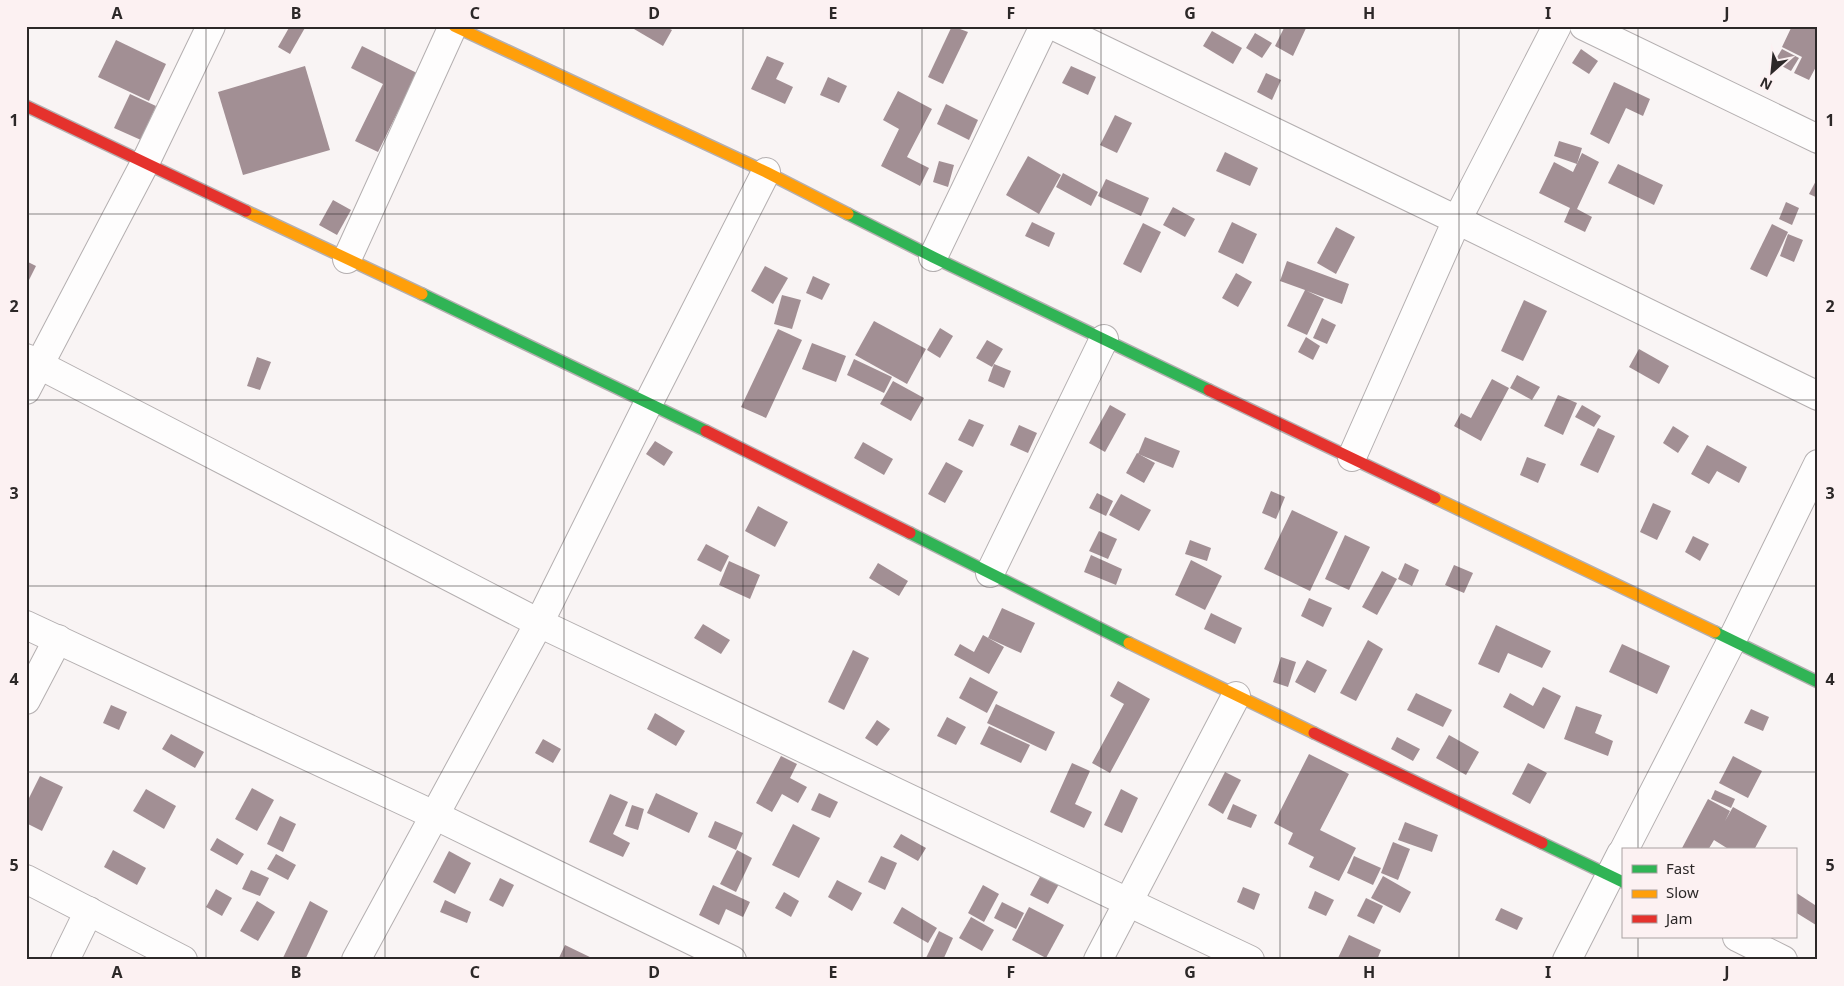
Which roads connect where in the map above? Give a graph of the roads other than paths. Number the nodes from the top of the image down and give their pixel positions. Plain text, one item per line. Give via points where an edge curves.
1 (211, 26) edge
2 (453, 26) edge
3 (1044, 26) edge
4 (1054, 26) edge
5 (1557, 26) edge
6 (1584, 26) edge
7 (26, 106) edge
8 (1818, 139) edge
9 (145, 163) junction
10 (766, 172) junction
11 (1457, 220) junction
12 (933, 257) junction
13 (347, 259) junction
14 (1104, 339) junction
15 (33, 361) edge
16 (26, 390) edge
17 (1818, 396) edge
18 (649, 402) junction
19 (1352, 457) junction
20 (1818, 464) edge
21 (990, 573) junction
22 (539, 623) junction
23 (26, 625) edge
24 (58, 639) junction
25 (1732, 640) junction
26 (1818, 682) edge
27 (1236, 696) junction
28 (26, 700) edge
29 (434, 815) junction
30 (1625, 848) edge
31 (1622, 855) edge
32 (26, 878) edge
33 (1616, 879) edge
34 (1128, 902) junction
35 (89, 910) junction
36 (1739, 938) edge
37 (65, 960) edge
38 (183, 960) edge
39 (356, 960) edge
40 (732, 960) edge
41 (1098, 960) edge
42 (1250, 960) edge
43 (1567, 960) edge
44 (1784, 960) edge

1 - 9 street
2 - 10 street
2 - 13 street
3 - 12 street
4 - 11 street
5 - 11 street
6 - 8 street
7 - 9 street
9 - 13 street
9 - 15 street
10 - 12 street
10 - 18 street
11 - 17 street
11 - 19 street
12 - 14 street
13 - 18 street
14 - 19 street
14 - 21 street
15 - 16 street
15 - 22 street
18 - 21 street
18 - 22 street
19 - 25 street
20 - 25 street
21 - 27 street
22 - 29 street
22 - 34 street
23 - 24 street
24 - 28 street
24 - 29 street
25 - 26 street
25 - 30 street
27 - 33 street
27 - 34 street
29 - 39 street
29 - 40 street
31 - 33 street
32 - 35 street
33 - 43 street
34 - 41 street
34 - 42 street
35 - 37 street
35 - 38 street
36 - 44 street

